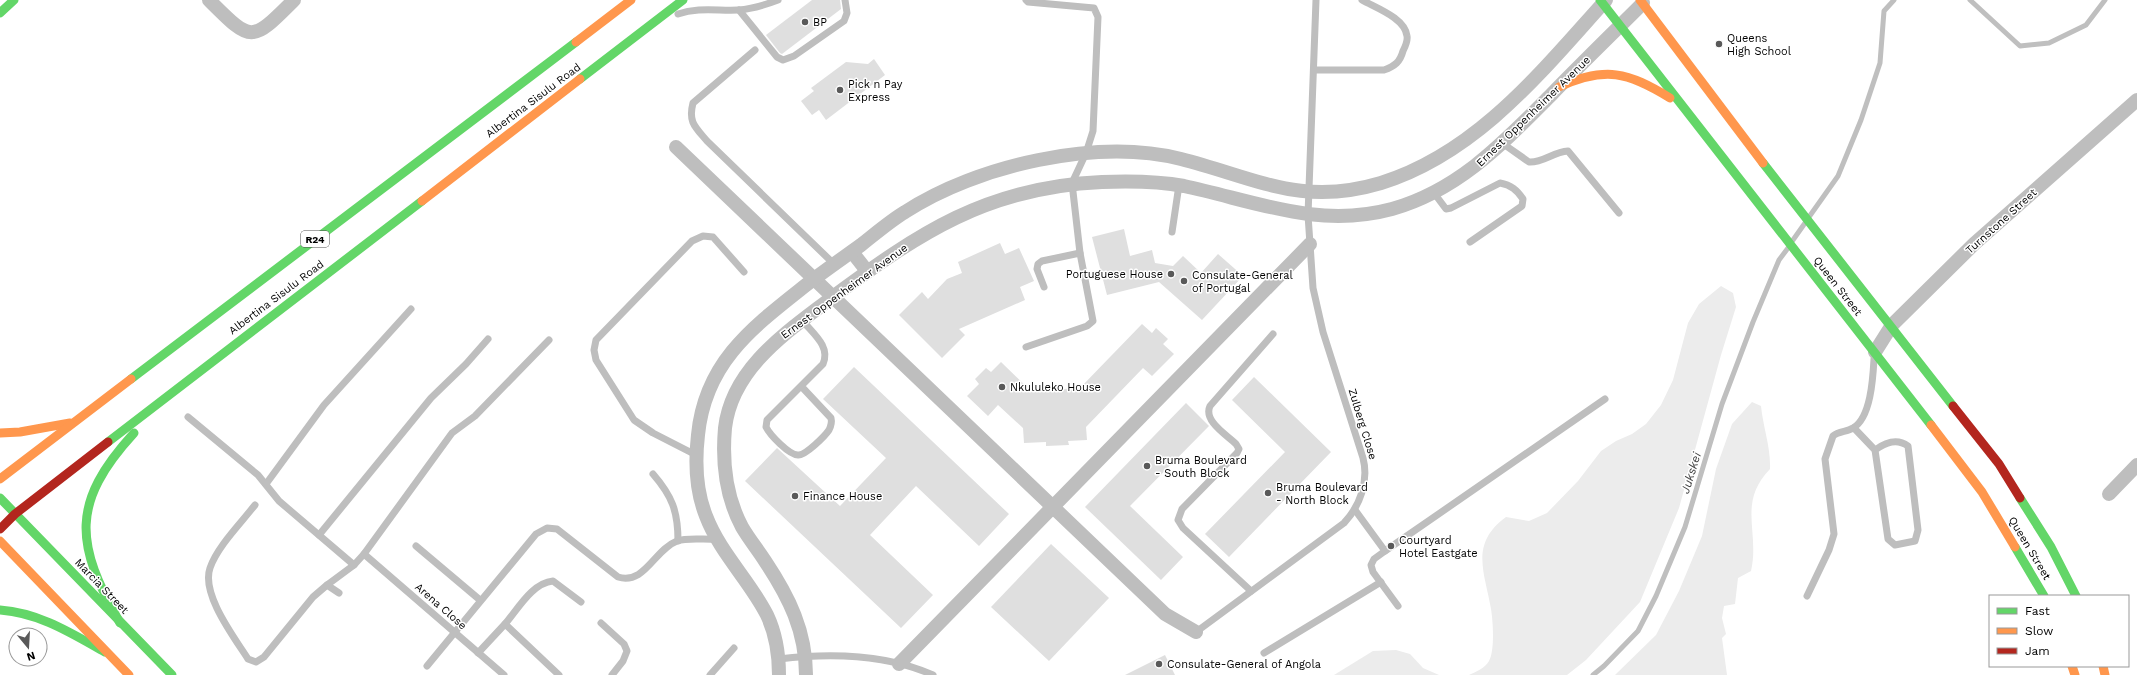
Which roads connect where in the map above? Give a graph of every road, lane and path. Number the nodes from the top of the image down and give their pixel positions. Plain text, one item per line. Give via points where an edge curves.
1 (14, 0) edge
2 (209, 0) edge
3 (294, 0) edge
4 (631, 0) edge
5 (683, 0) edge
6 (778, 0) edge
7 (845, 0) edge
8 (1026, 0) edge
9 (1316, 0) edge
10 (1362, 0) edge
11 (1603, 1) edge
12 (1641, 1) edge
13 (739, 10) junction
14 (0, 13) edge
15 (652, 23) junction
16 (1620, 26) junction
17 (755, 50) dead end
18 (1314, 70) junction
19 (1559, 87) junction
20 (2137, 100) edge
21 (1681, 104) junction
22 (1502, 144) junction
23 (676, 147) dead end
24 (1086, 153) junction
25 (1072, 183) junction
26 (1179, 185) junction
27 (1309, 193) junction
28 (1434, 193) junction
29 (1619, 213) dead end
30 (1308, 215) junction
31 (1172, 232) dead end
32 (1470, 242) dead end
33 (1310, 244) junction
34 (852, 252) junction
35 (1080, 253) junction
36 (834, 264) junction
37 (744, 272) dead end
38 (867, 272) junction
39 (814, 279) junction
40 (1044, 287) dead end
41 (833, 297) junction
42 (411, 309) dead end
43 (802, 320) junction
44 (1892, 325) junction
45 (1273, 334) dead end
46 (488, 340) dead end
47 (549, 340) dead end
48 (1026, 347) dead end
49 (1875, 352) junction
50 (801, 386) junction
51 (177, 388) junction
52 (1605, 399) dead end
53 (188, 417) dead end
54 (76, 421) junction
55 (1854, 428) junction
56 (0, 433) edge
57 (1875, 450) junction
58 (696, 455) junction
59 (2137, 465) edge
60 (653, 474) dead end
61 (0, 479) edge
62 (266, 484) junction
63 (2109, 494) dead end
64 (0, 498) edge
65 (254, 505) dead end
66 (1052, 508) junction
67 (1355, 510) junction
68 (15, 514) junction
69 (0, 529) edge
70 (320, 535) junction
71 (717, 539) junction
72 (0, 540) edge
73 (678, 541) junction
74 (416, 546) dead end
75 (1385, 551) junction
76 (364, 554) junction
77 (354, 565) junction
78 (1381, 582) junction
79 (327, 585) junction
80 (1251, 591) junction
81 (339, 593) dead end
82 (2043, 595) edge
83 (2075, 595) edge
84 (1807, 596) dead end
85 (480, 600) junction
86 (581, 602) dead end
87 (1398, 606) dead end
88 (0, 610) edge
89 (120, 623) junction
90 (601, 623) dead end
91 (505, 624) junction
92 (454, 632) junction
93 (1196, 632) joint
94 (734, 648) dead end
95 (105, 652) junction
96 (478, 653) junction
97 (1264, 654) dead end
98 (806, 656) junction
99 (779, 659) junction
100 (899, 664) junction
101 (426, 666) dead end
102 (129, 675) edge
103 (172, 675) edge
104 (504, 675) edge
105 (559, 675) edge
106 (612, 675) edge
107 (710, 675) edge
108 (779, 675) edge
109 (806, 675) edge
110 (933, 675) edge

1 - 14 main road
2 - 3 street via 235,26 248,33 270,24
4 - 54 main road, Albertina Sisulu Road / R24
5 - 15 main road, Albertina Sisulu Road
6 - 13 lane via 753,9
7 - 13 lane via 847,14 844,20 794,56 783,60 777,58
8 - 24 lane via 1094,8 1098,13 1095,114
9 - 18 lane, Zulberg Close
10 - 18 lane via 1398,20 1404,28 1408,37 1401,58 1395,66 1384,70
11 - 16 main road, Queen Street
11 - 27 street, Ernest Oppenheimer Avenue via 1581,30 1517,96 1472,136 1445,154 1416,170 1380,183 1335,192
12 - 16 street, Ernest Oppenheimer Avenue
12 - 44 main road, Queen Street via 1780,185
13 - 15 lane via 688,10
15 - 51 main road, Albertina Sisulu Road
16 - 19 street, Ernest Oppenheimer Avenue
16 - 21 main road, Queen Street
17 - 36 lane via 693,103 690,115 694,126
18 - 27 lane, Zulberg Close
19 - 21 main road via 1594,74 1614,75 1641,82
19 - 22 street, Ernest Oppenheimer Avenue
20 - 44 street, Turnstone Street via 1974,244
21 - 49 main road, Queen Street
22 - 28 street, Ernest Oppenheimer Avenue via 1474,168
22 - 29 lane via 1529,162 1540,161 1556,152 1568,151
23 - 39 street
24 - 25 lane
24 - 27 street, Ernest Oppenheimer Avenue via 1151,154 1177,158 1260,183
24 - 34 street, Ernest Oppenheimer Avenue via 1017,165 979,176 904,212
25 - 26 street, Ernest Oppenheimer Avenue via 1115,181
25 - 35 lane
25 - 38 street, Ernest Oppenheimer Avenue via 1021,192 962,214 914,240
26 - 30 street, Ernest Oppenheimer Avenue via 1274,210
26 - 31 lane
27 - 30 lane, Zulberg Close
28 - 30 street, Ernest Oppenheimer Avenue via 1421,200 1370,214 1337,217
28 - 32 lane via 1446,209 1500,183 1510,185 1523,199 1522,206
30 - 33 lane, Zulberg Close
33 - 66 street
33 - 67 lane, Zulberg Close via 1316,305 1365,465 1363,488
34 - 36 street, Ernest Oppenheimer Avenue
34 - 38 street
35 - 40 lane via 1038,264 1037,269
35 - 48 lane via 1092,316 1091,323
36 - 39 street, Ernest Oppenheimer Avenue
37 - 58 lane via 713,237 703,236 692,241 596,340 596,360 634,420 653,434
38 - 41 street, Ernest Oppenheimer Avenue
39 - 41 street
39 - 58 street, Ernest Oppenheimer Avenue via 742,338 729,354 708,392 698,432
41 - 43 street, Ernest Oppenheimer Avenue
41 - 66 street
42 - 62 lane via 324,405
43 - 50 lane via 826,352 823,364
43 - 98 street, Ernest Oppenheimer Avenue via 767,350 740,385 728,414 724,456 726,482 735,512 743,529 787,596 799,623
44 - 49 street, Turnstone Street
44 - 83 main road, Queen Street via 1999,464 2051,547
45 - 80 lane via 1210,406 1210,420 1236,444 1237,453 1182,509 1178,520 1183,528
46 - 70 lane via 432,398
47 - 76 lane via 475,416 452,433
49 - 55 lane via 1869,400
49 - 82 main road, Queen Street via 1982,492
50 - 50 lane via 767,420 766,427 791,453 798,455 804,454 829,430 832,423 831,418
51 - 68 main road, Albertina Sisulu Road
51 - 89 main road via 108,464 89,501 86,534 90,561 100,589
52 - 75 lane
53 - 62 lane
54 - 56 main road via 20,432
54 - 61 main road, Albertina Sisulu Road / R24
55 - 57 lane
55 - 84 lane via 1833,436 1826,454 1834,534
57 - 57 lane via 1894,441 1908,446 1918,530 1912,543 1895,545 1888,539
58 - 71 street, Ernest Oppenheimer Avenue via 702,504
59 - 63 street
60 - 73 lane via 667,490 674,507 678,523
62 - 70 lane via 279,501
64 - 68 main road, Marcia Street
65 - 79 lane via 215,557 208,581 211,597 248,659 256,662 264,657 313,597
66 - 93 street via 1165,614
66 - 100 street
67 - 75 lane
67 - 80 lane, Zulberg Close via 1334,532
68 - 69 main road, Albertina Sisulu Road
68 - 89 main road, Marcia Street
70 - 77 lane
71 - 73 lane
71 - 99 street, Ernest Oppenheimer Avenue via 766,614
72 - 95 main road
73 - 85 lane via 669,546 637,576 628,580 618,577 557,529 547,528 536,534
74 - 85 lane
75 - 78 lane via 1374,559 1371,565
76 - 77 lane
76 - 92 lane, Arena Close
77 - 79 lane
78 - 87 lane
78 - 97 lane
79 - 81 lane
80 - 93 lane, Zulberg Close
85 - 92 lane
86 - 91 lane via 554,581 546,582 535,589
88 - 95 main road via 29,613 56,624
89 - 103 main road, Marcia Street
90 - 106 lane via 624,644 627,651 624,661
91 - 96 lane
91 - 105 lane
92 - 96 lane, Arena Close
92 - 101 lane
94 - 107 lane
95 - 102 main road
96 - 104 lane, Arena Close
98 - 99 lane
98 - 100 lane via 845,657
98 - 109 street, Ernest Oppenheimer Avenue
99 - 108 street, Ernest Oppenheimer Avenue
100 - 110 lane

